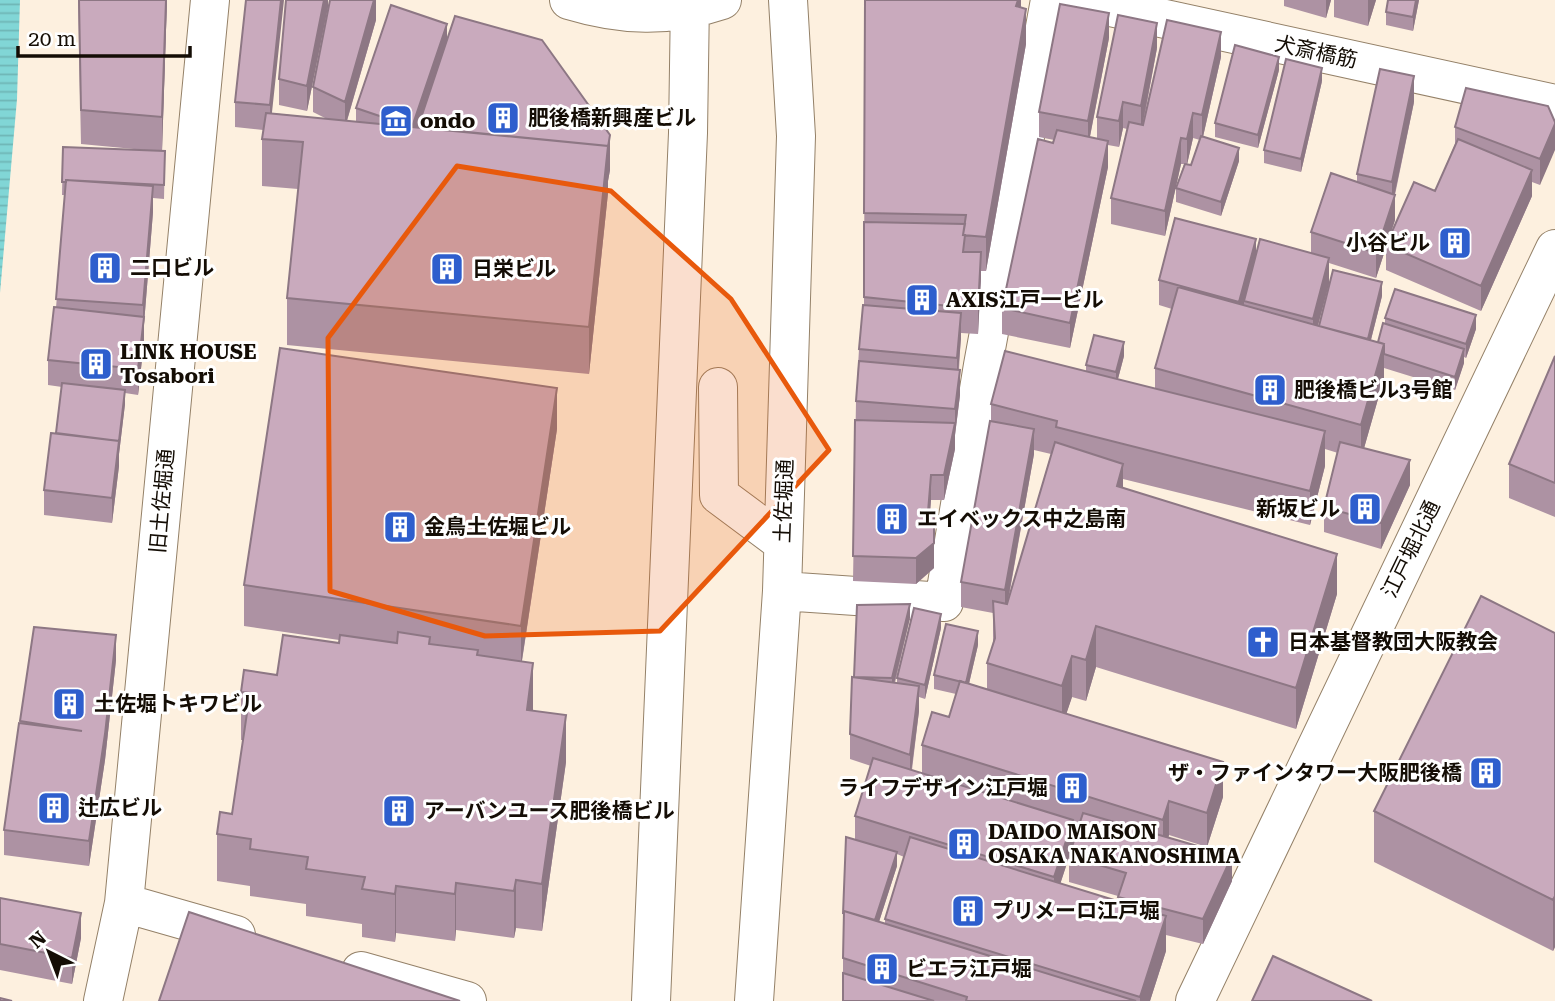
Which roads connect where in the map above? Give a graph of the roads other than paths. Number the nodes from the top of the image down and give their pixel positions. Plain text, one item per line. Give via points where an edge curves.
1 (210, 0) edge
2 (569, 0) edge
3 (788, 0) edge
4 (1050, 0) edge
5 (1078, 0) edge
6 (701, 4) edge
7 (1555, 104) edge
8 (1555, 249) edge
9 (718, 387) dead end
10 (782, 542) junction
11 (782, 591) junction
12 (124, 902) junction
13 (269, 944) edge
14 (322, 959) edge
15 (103, 1001) edge
16 (467, 1001) edge
17 (650, 1001) edge
18 (754, 1001) edge
19 (1195, 1001) edge

1 - 12 street, 旧土佐堀通
2 - 6 street via 608,12
3 - 10 street, 土佐堀通 via 796,136
4 - 11 street via 944,602
5 - 7 street, 犬斎橋筋
6 - 17 street via 688,147
8 - 19 street, 江戸堀北通
9 - 10 street via 719,495
10 - 11 street, 土佐堀通
11 - 18 street, 土佐堀通
12 - 13 street
12 - 15 street, 旧土佐堀通
14 - 16 street

